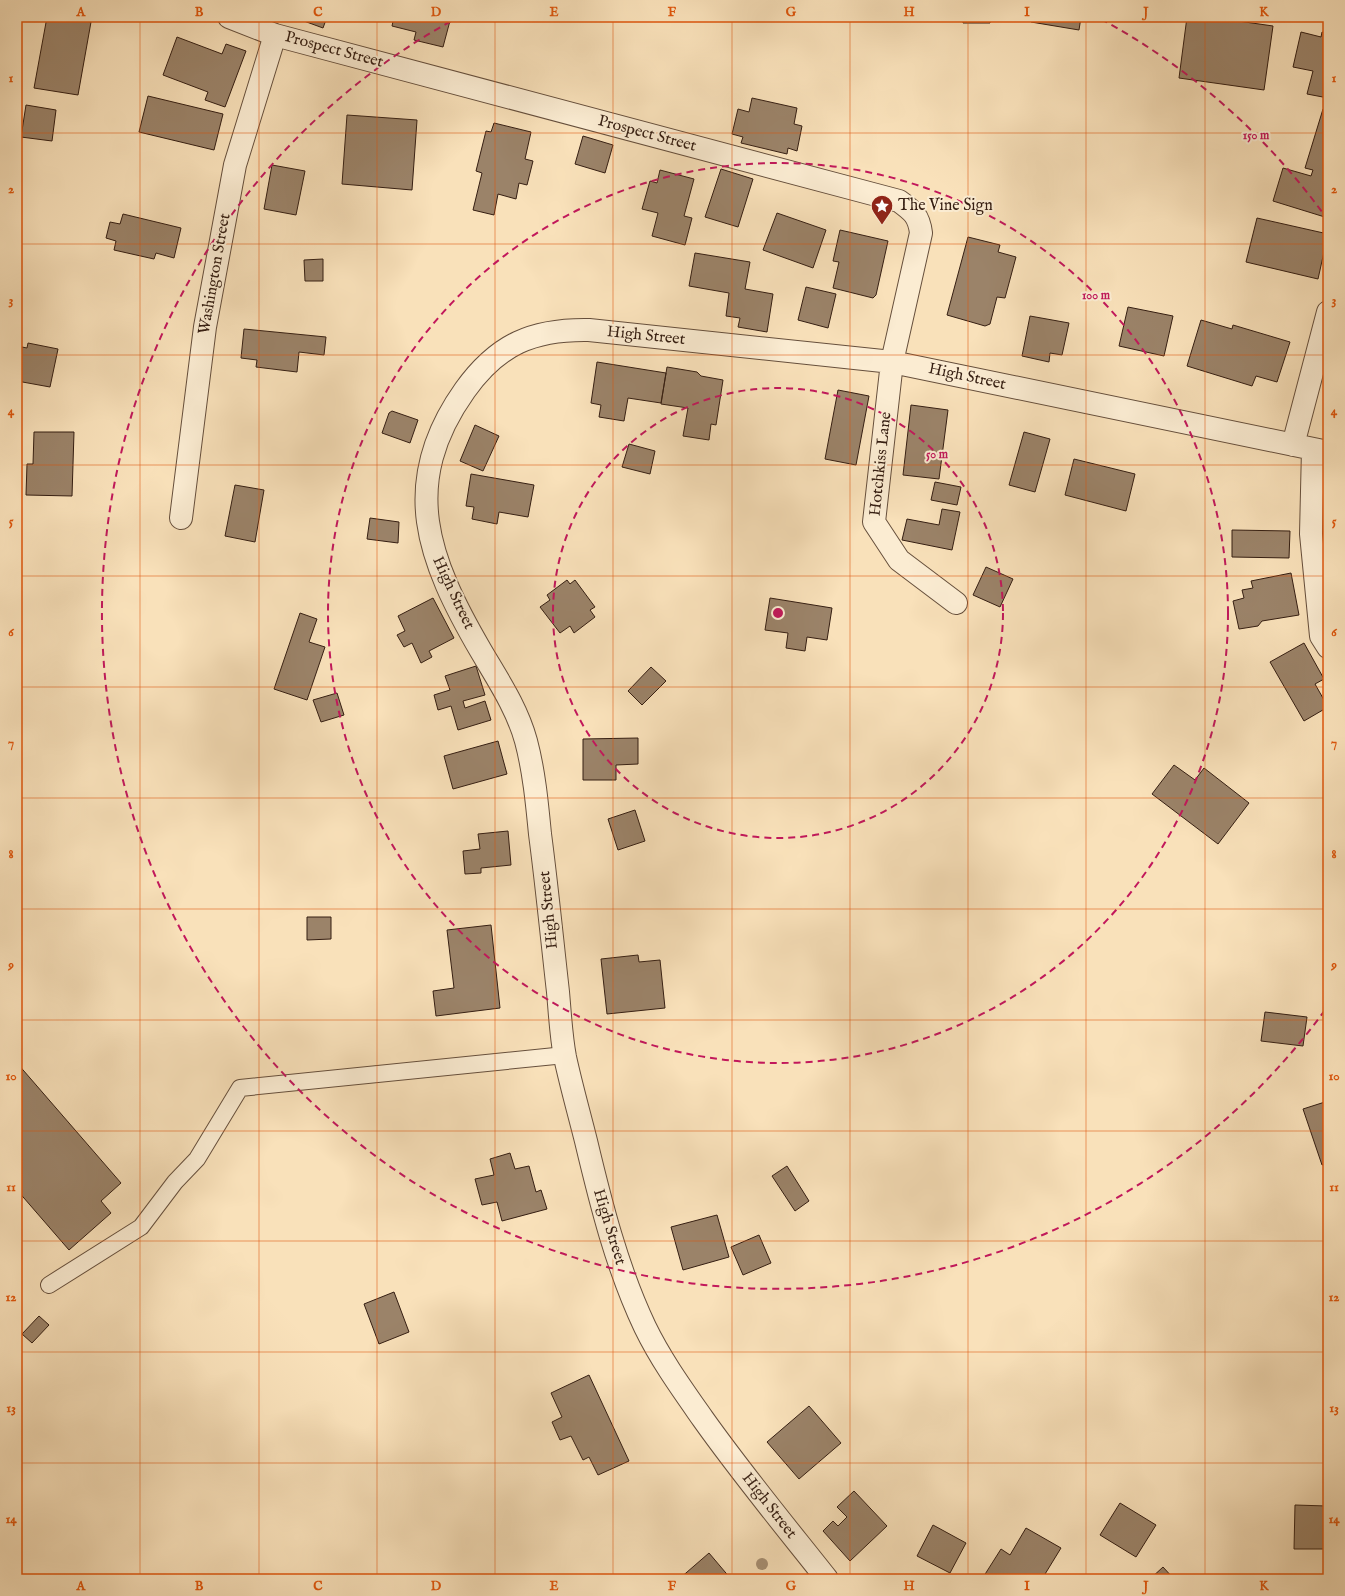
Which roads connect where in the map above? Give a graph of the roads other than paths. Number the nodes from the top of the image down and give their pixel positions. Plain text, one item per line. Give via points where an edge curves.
1 (229, 17) edge
2 (275, 35) junction
3 (1328, 312) edge
4 (892, 362) junction
5 (1311, 448) edge
6 (181, 518) dead end
7 (956, 603) dead end
8 (1328, 647) edge
9 (565, 1055) junction
10 (50, 1285) dead end
11 (827, 1579) edge

1 - 2 street, Prospect Street
2 - 4 street, Prospect Street via 899,202 910,209 919,220 921,233
2 - 6 street, Washington Street via 235,165 205,327
3 - 5 street
4 - 5 street, High Street
4 - 7 street, Hotchkiss Lane via 874,522 899,560
4 - 9 street, High Street via 589,330 562,330 536,335 507,347 475,376 453,407 437,441 427,475 428,532 445,585 518,714 527,743
5 - 8 street via 1312,534 1322,636
9 - 10 lane via 240,1088 197,1159 175,1182 141,1226
9 - 11 street, High Street via 608,1229 646,1328 675,1380 725,1451

